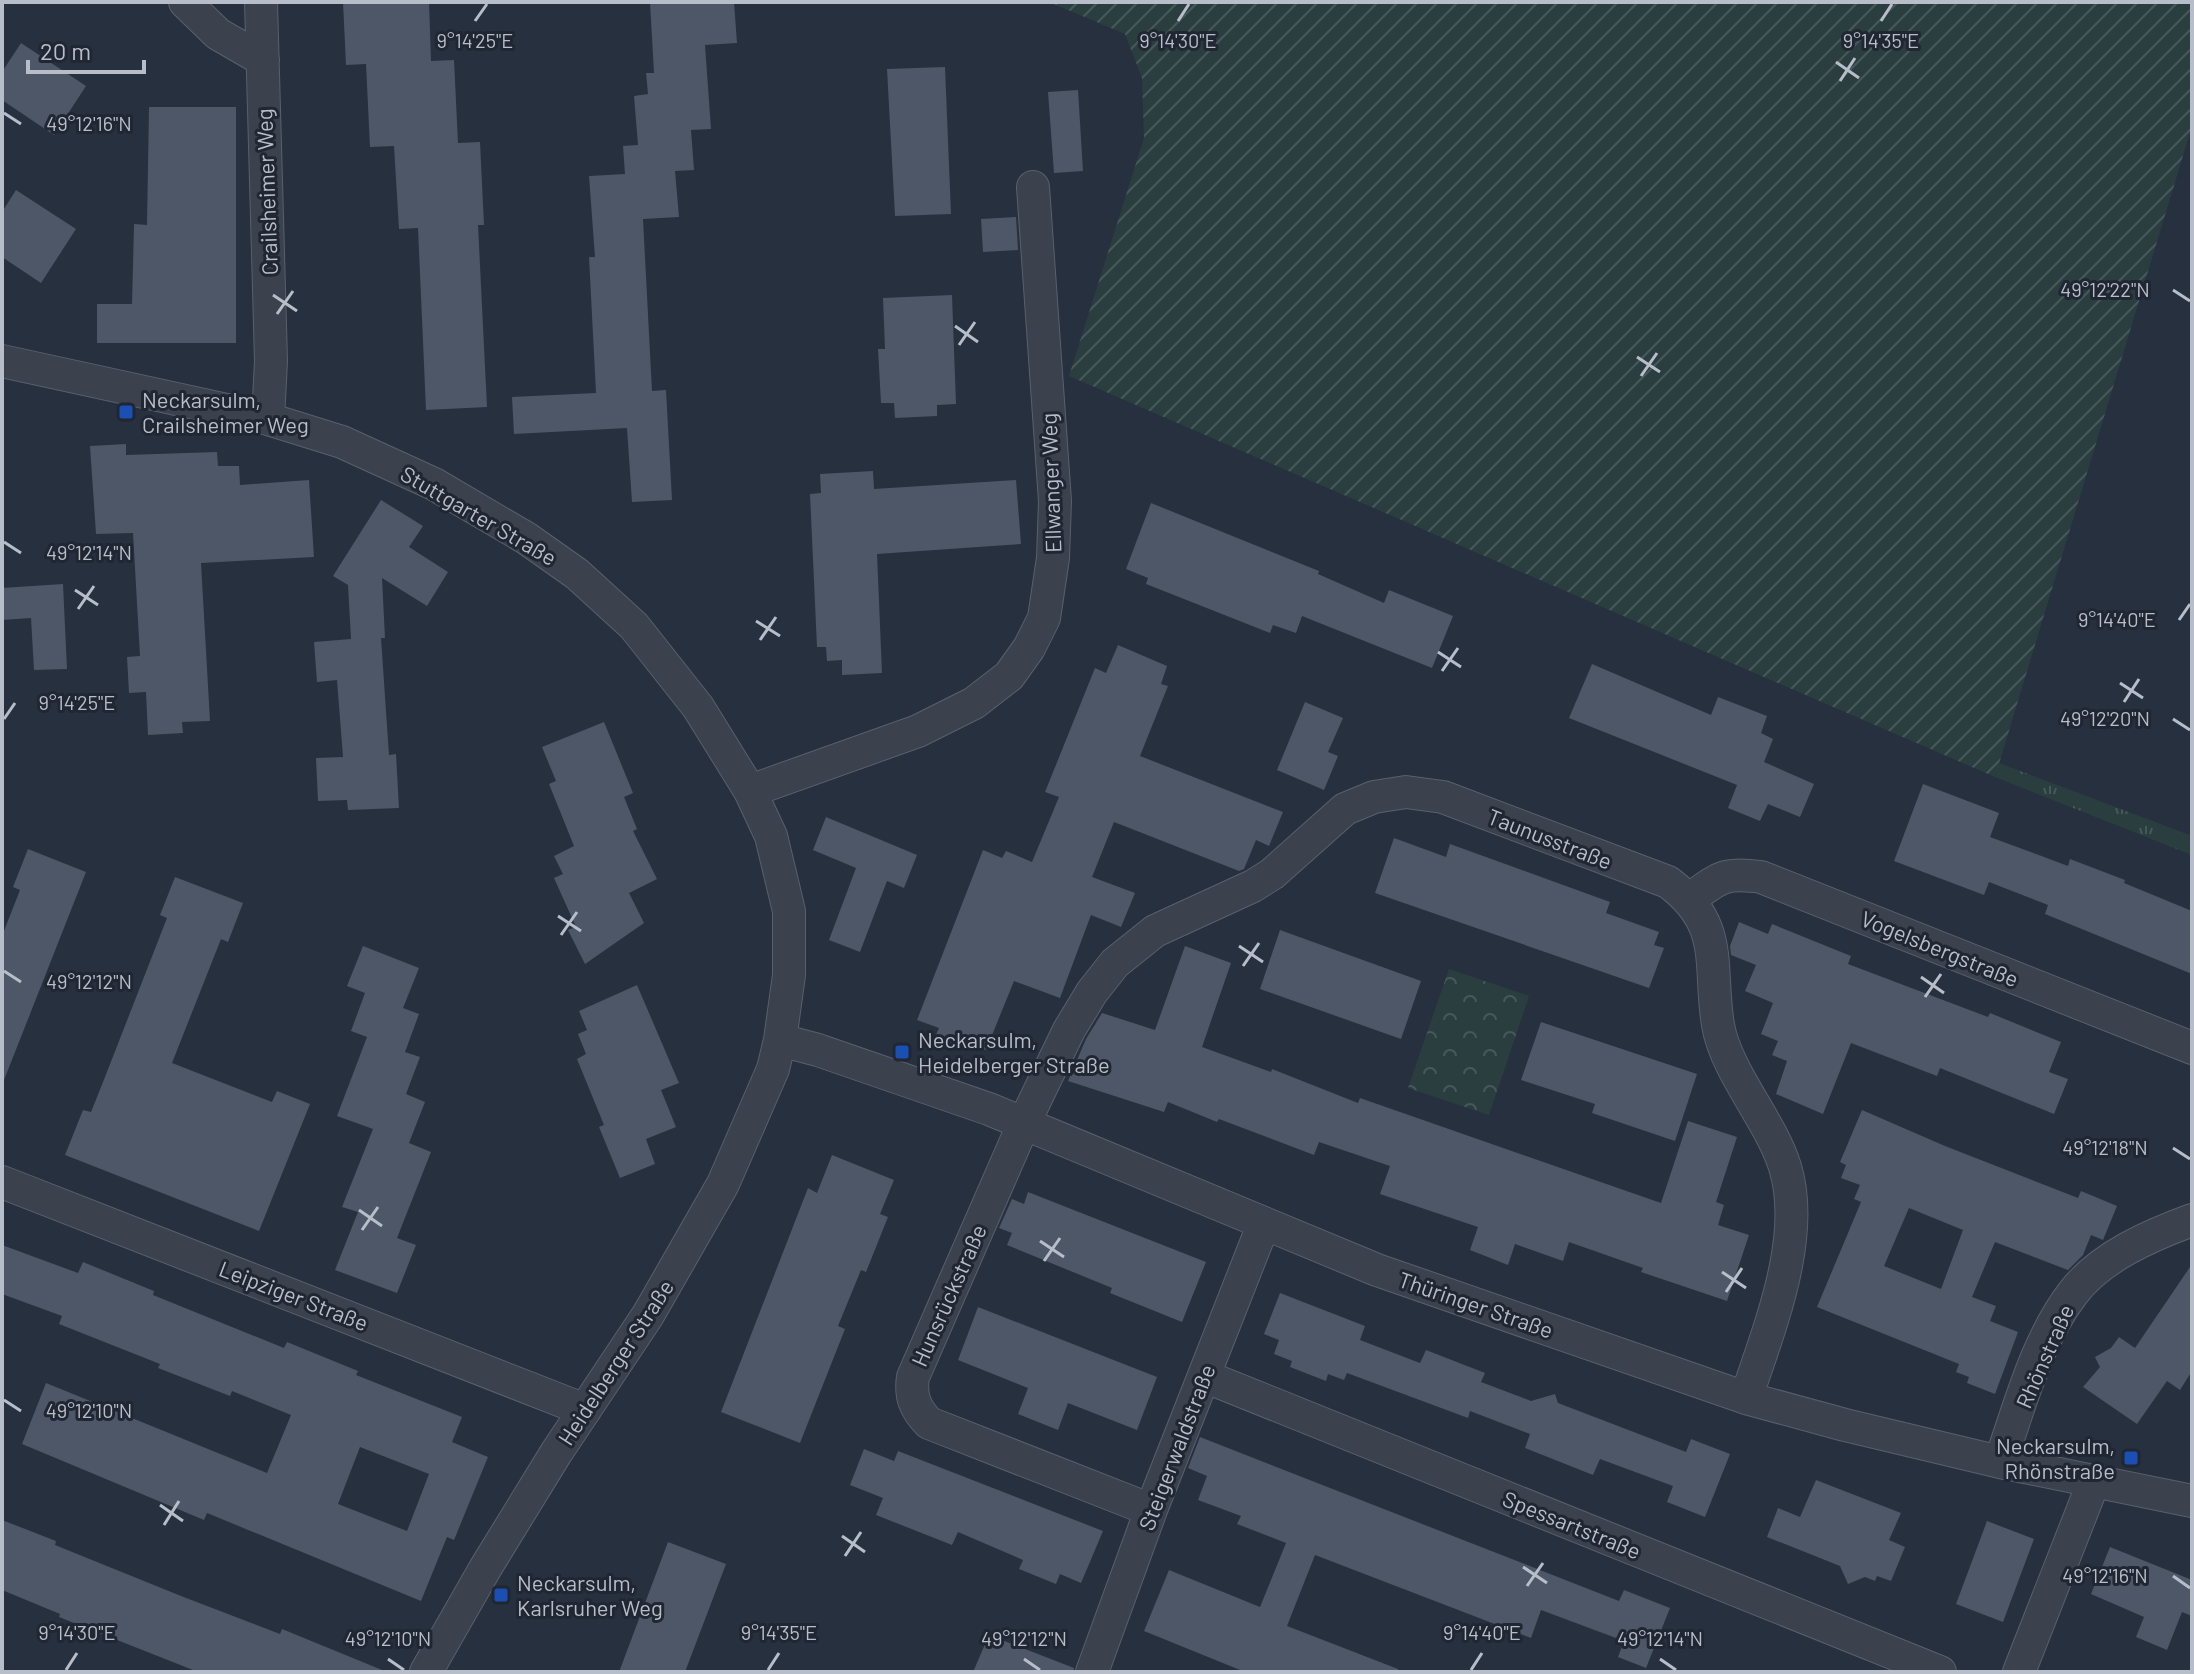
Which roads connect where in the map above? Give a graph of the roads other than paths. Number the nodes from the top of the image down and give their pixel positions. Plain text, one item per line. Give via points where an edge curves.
1 (185, 2) edge
2 (261, 2) edge
3 (263, 60) junction
4 (1033, 187) dead end
5 (2, 361) edge
6 (268, 419) junction
7 (750, 791) junction
8 (1690, 899) junction
9 (780, 1040) junction
10 (2192, 1048) edge
11 (1024, 1123) junction
12 (2, 1182) edge
13 (2192, 1220) edge
14 (1264, 1223) junction
15 (1204, 1376) junction
16 (1746, 1398) junction
17 (585, 1410) junction
18 (2000, 1462) junction
19 (2094, 1481) junction
20 (2192, 1501) edge
21 (1151, 1510) junction
22 (426, 1672) edge
23 (1092, 1672) edge
24 (1940, 1672) edge
25 (2019, 1672) edge

1 - 3 street via 218,34
2 - 3 street, Crailsheimer Weg
3 - 6 street, Crailsheimer Weg
4 - 7 street, Ellwanger Weg via 1055,501 1044,618 1009,676 974,703 918,731
5 - 6 street, Stuttgarter Straße
6 - 7 street, Stuttgarter Straße via 342,442 434,484 577,574 634,626 698,707
7 - 9 street, Stuttgarter Straße via 771,836 789,911 789,975
8 - 10 street, Vogelsbergstraße via 1733,873 1761,877
8 - 11 street, Taunusstraße via 1668,882 1443,797 1406,792 1374,797 1345,809 1272,874 1155,931 1115,963 1069,1030
8 - 16 street via 1713,950 1724,1047 1785,1168 1791,1203 1788,1258
9 - 11 street, Thüringer Straße
9 - 17 street, Heidelberger Straße via 773,1069 723,1184 648,1315
11 - 14 street, Thüringer Straße
11 - 21 street, Hunsrückstraße via 919,1357 911,1390 915,1405 929,1423
12 - 17 street, Leipziger Straße
13 - 18 street, Rhönstraße via 2106,1262 2073,1292 2034,1369
14 - 15 street, Steigerwaldstraße
14 - 16 street, Thüringer Straße via 1377,1270
15 - 21 street, Steigerwaldstraße
15 - 24 street, Spessartstraße
16 - 18 street, Thüringer Straße
17 - 22 street, Heidelberger Straße
18 - 19 street, Thüringer Straße
19 - 20 street, Thüringer Straße
19 - 25 street
21 - 23 street, Steigerwaldstraße

